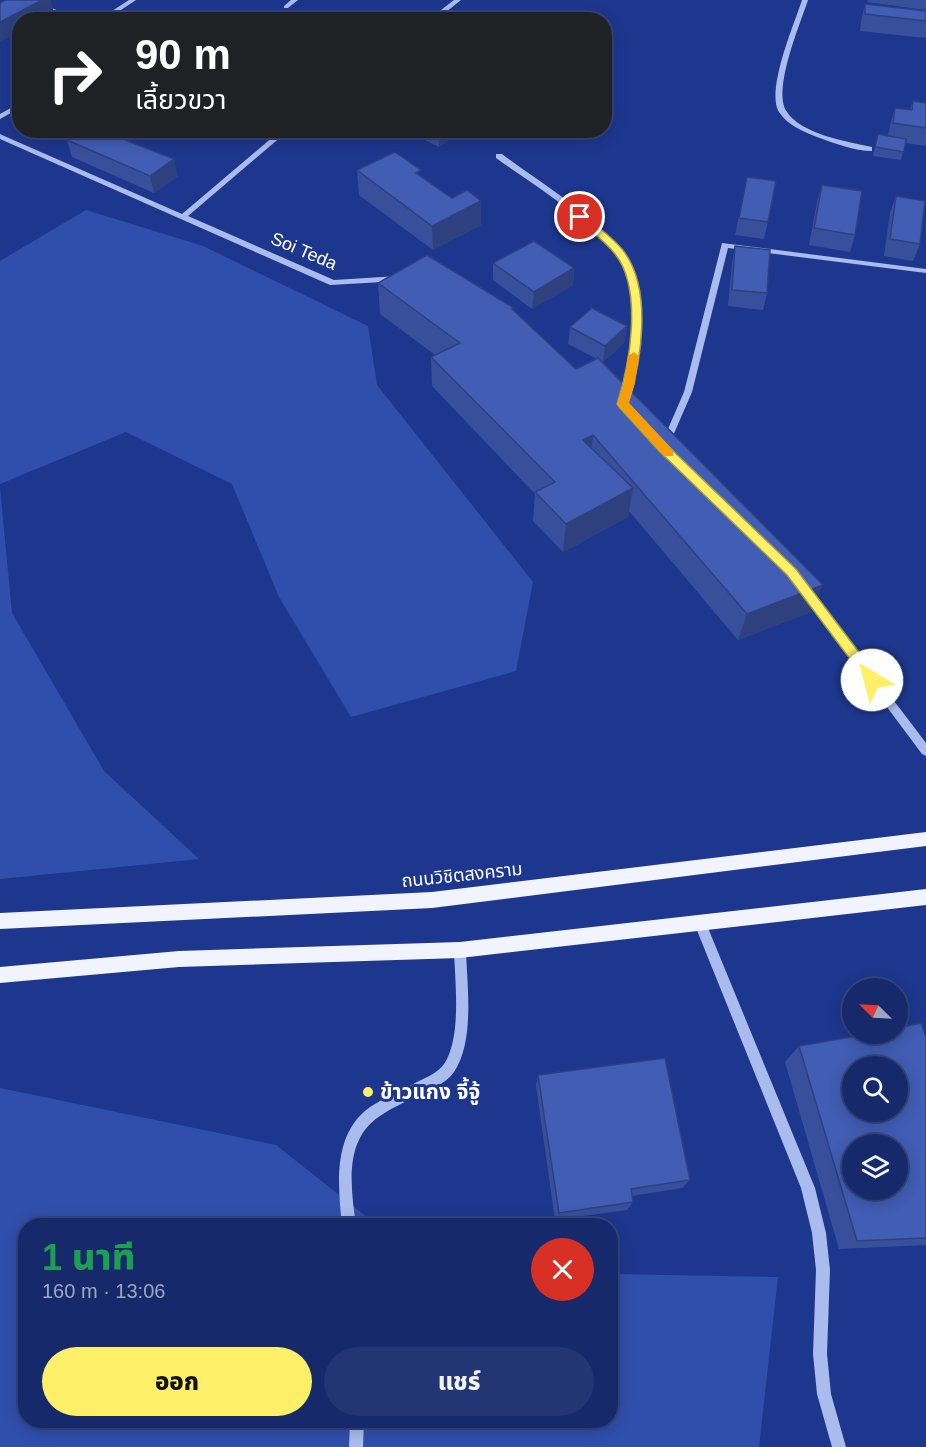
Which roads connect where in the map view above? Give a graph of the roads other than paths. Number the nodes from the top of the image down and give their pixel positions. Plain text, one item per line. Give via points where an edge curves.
1 (28, 0) edge
2 (133, 0) edge
3 (295, 0) edge
4 (458, 0) edge
5 (805, 0) edge
6 (286, 7) dead end
7 (57, 12) edge
8 (114, 12) edge
9 (441, 12) edge
10 (0, 136) edge
11 (277, 138) edge
12 (869, 149) dead end
13 (499, 156) dead end
14 (184, 216) junction
15 (926, 271) edge
16 (411, 278) edge
17 (613, 398) edge
18 (623, 404) junction
19 (631, 413) edge
20 (655, 439) edge
21 (663, 448) junction
22 (672, 456) edge
23 (799, 581) edge
24 (926, 751) edge
25 (926, 839) edge
26 (926, 897) edge
27 (0, 921) edge
28 (700, 923) junction
29 (459, 950) junction
30 (0, 975) edge
31 (348, 1218) edge
32 (357, 1428) edge
33 (356, 1447) edge
34 (839, 1447) edge

1 - 7 street
2 - 8 street
3 - 6 street
4 - 9 street
5 - 12 street via 780,81 779,102 783,112 814,133
10 - 14 street, Soi Teda
11 - 14 street
13 - 18 street via 596,229 627,265 637,316 632,368
14 - 16 street, Soi Teda via 333,283
15 - 21 street via 725,245 688,392
17 - 18 street
18 - 19 street
20 - 21 street
21 - 22 street
23 - 24 street
25 - 27 main road, ถนนวิชิตสงคราม via 432,900
26 - 28 main road
28 - 29 main road
28 - 34 street via 808,1188 823,1270 820,1354 824,1394
29 - 30 main road via 179,959
29 - 31 street via 460,1034 452,1066 442,1076 364,1121 348,1150 343,1170
32 - 33 street

